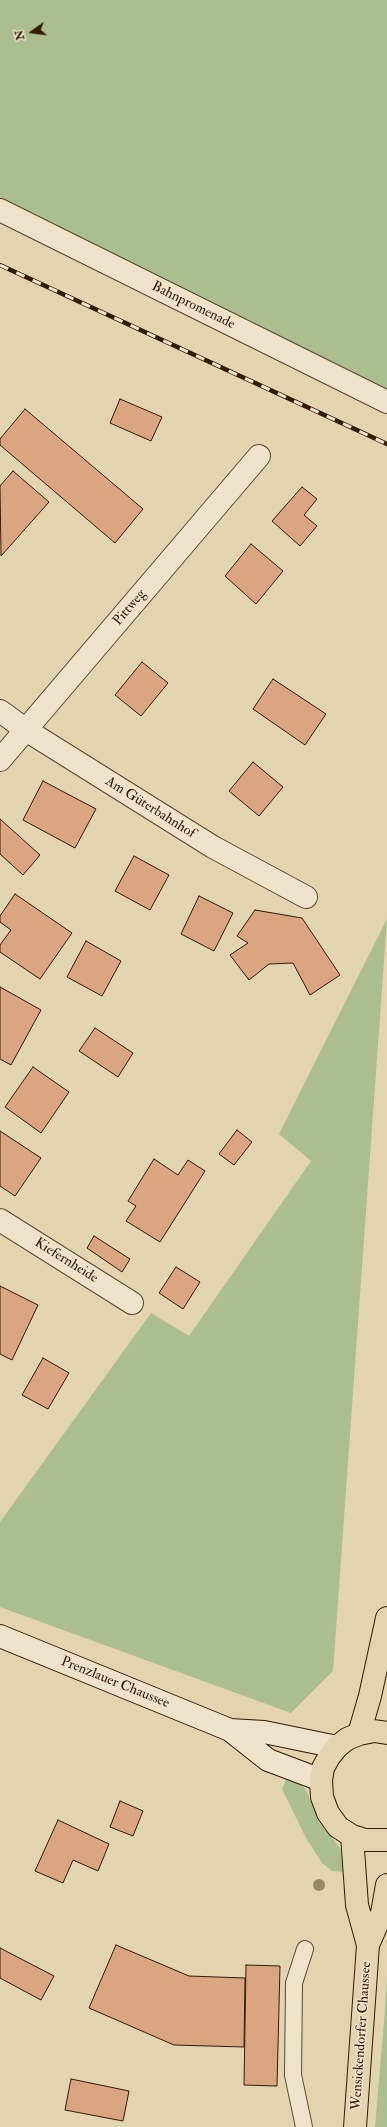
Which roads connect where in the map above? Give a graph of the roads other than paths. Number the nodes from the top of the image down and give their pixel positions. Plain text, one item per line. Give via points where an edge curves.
1 (0, 210) edge
2 (387, 402) edge
3 (259, 456) dead end
4 (0, 711) edge
5 (26, 730) junction
6 (0, 760) edge
7 (306, 897) dead end
8 (0, 1220) edge
9 (132, 1303) dead end
10 (387, 1618) edge
11 (0, 1636) edge
12 (230, 1730) junction
13 (387, 1733) edge
14 (359, 1734) junction
15 (337, 1747) junction
16 (321, 1780) junction
17 (352, 1836) junction
18 (387, 1840) edge
19 (387, 1885) edge
20 (368, 1945) junction
21 (305, 1949) dead end
22 (304, 2127) edge
23 (355, 2127) edge

1 - 2 street, Bahnpromenade
3 - 5 street, Pittweg
4 - 5 street, Am Güterbahnhof
5 - 6 street, Pittweg
5 - 7 street, Am Güterbahnhof via 213,847
8 - 9 street, Kiefernheide
10 - 14 main road
11 - 12 street, Prenzlauer Chaussee
12 - 15 street, Prenzlauer Chaussee via 264,1732
12 - 16 street, Prenzlauer Chaussee via 268,1760
13 - 14 main road via 374,1731
14 - 15 main road
15 - 16 main road via 324,1768
16 - 17 main road via 322,1797 328,1813 338,1826
17 - 18 main road via 365,1840
17 - 20 main road, Wensickendorfer Chaussee via 357,1905
19 - 20 main road, Wensickendorfer Chaussee via 382,1913
20 - 23 main road, Wensickendorfer Chaussee
21 - 22 lane via 294,1983 293,2075

